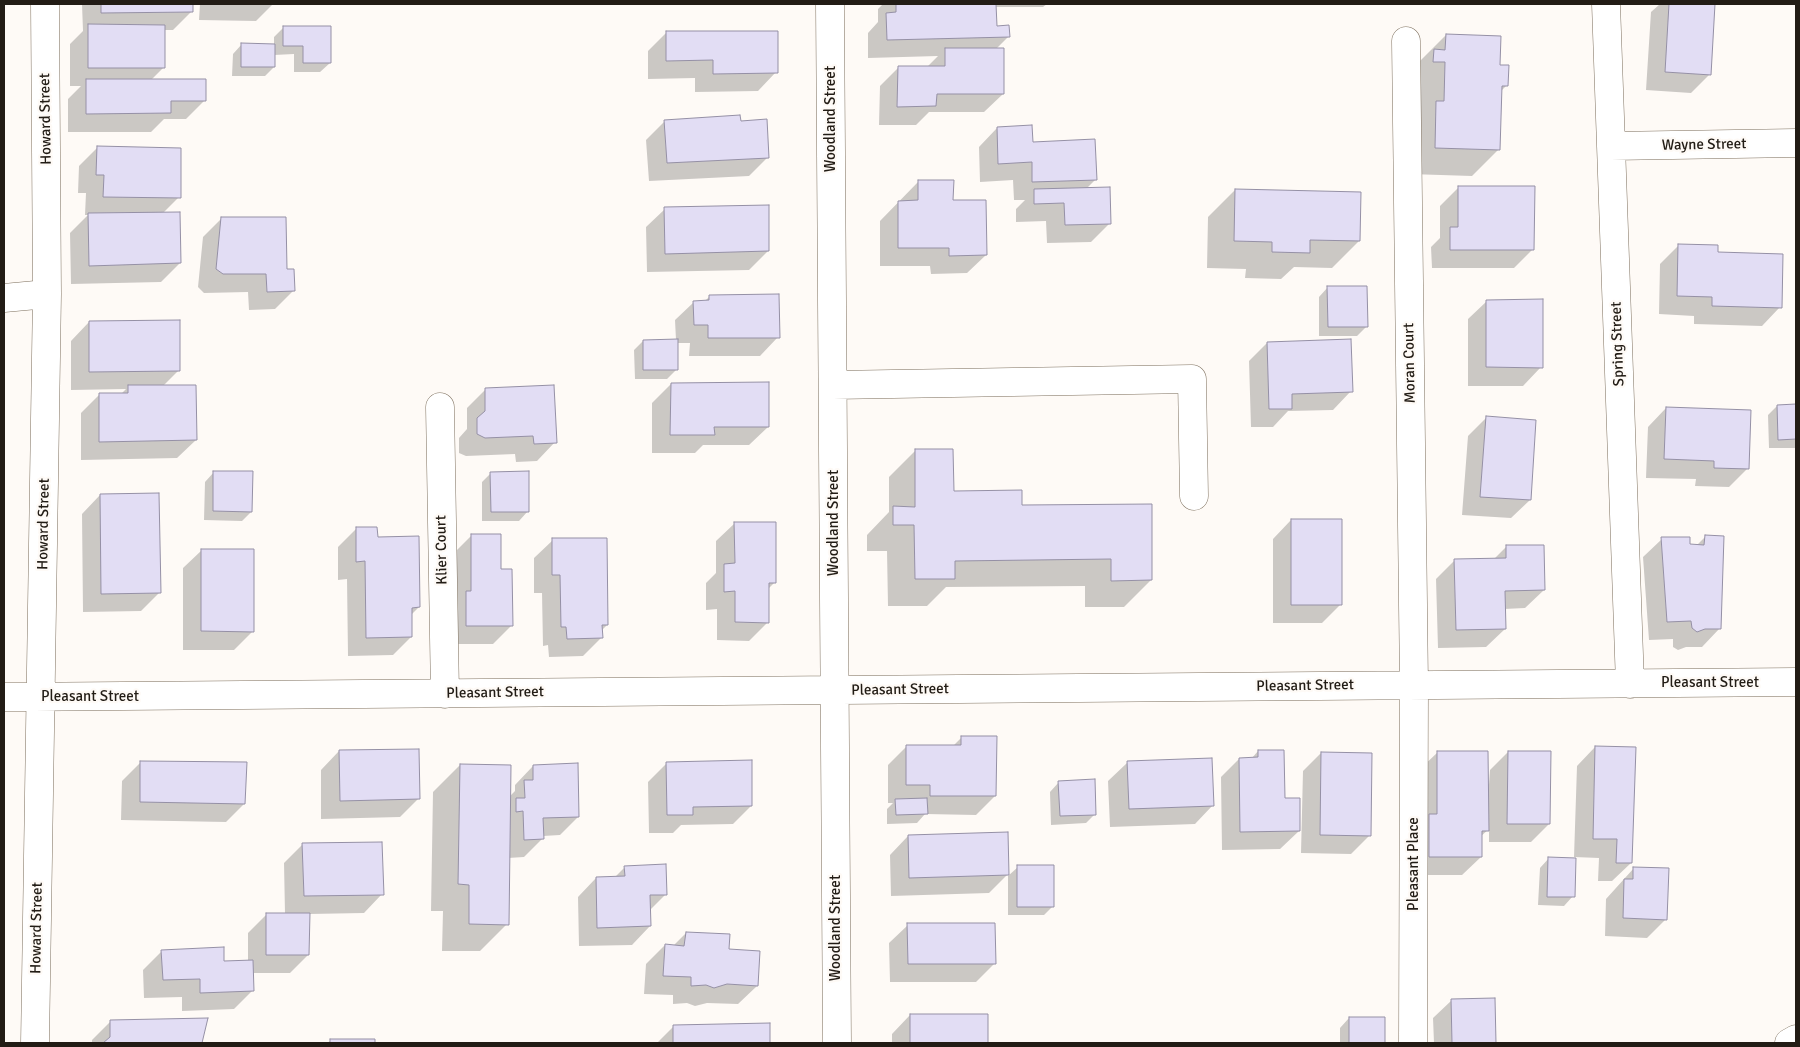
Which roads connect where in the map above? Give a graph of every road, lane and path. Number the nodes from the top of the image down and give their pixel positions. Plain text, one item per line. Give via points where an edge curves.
1 (45, 4) edge
2 (830, 4) edge
3 (1606, 4) edge
4 (1406, 41) dead end
5 (1796, 143) edge
6 (1612, 146) junction
7 (47, 294) junction
8 (4, 298) edge
9 (833, 385) junction
10 (440, 407) dead end
11 (1194, 496) dead end
12 (1796, 682) edge
13 (1630, 684) junction
14 (1414, 685) junction
15 (835, 690) junction
16 (445, 694) junction
17 (4, 697) edge
18 (41, 697) junction
19 (1796, 1039) edge
20 (35, 1043) edge
21 (837, 1043) edge
22 (1413, 1043) edge
23 (1789, 1043) edge

1 - 7 street, Howard Street
2 - 9 street, Woodland Street
3 - 6 street, Spring Street
4 - 14 street, Moran Court
5 - 6 street, Wayne Street
6 - 13 street, Spring Street
7 - 8 street
7 - 18 street, Howard Street
9 - 11 street via 1192,379
9 - 15 street, Woodland Street
10 - 16 street, Klier Court
12 - 13 street, Pleasant Street
13 - 14 street, Pleasant Street
14 - 15 street, Pleasant Street
14 - 22 street, Pleasant Place
15 - 16 street, Pleasant Street
15 - 21 street, Woodland Street
16 - 18 street, Pleasant Street
17 - 18 street, Pleasant Street
18 - 20 street, Howard Street
19 - 23 street

